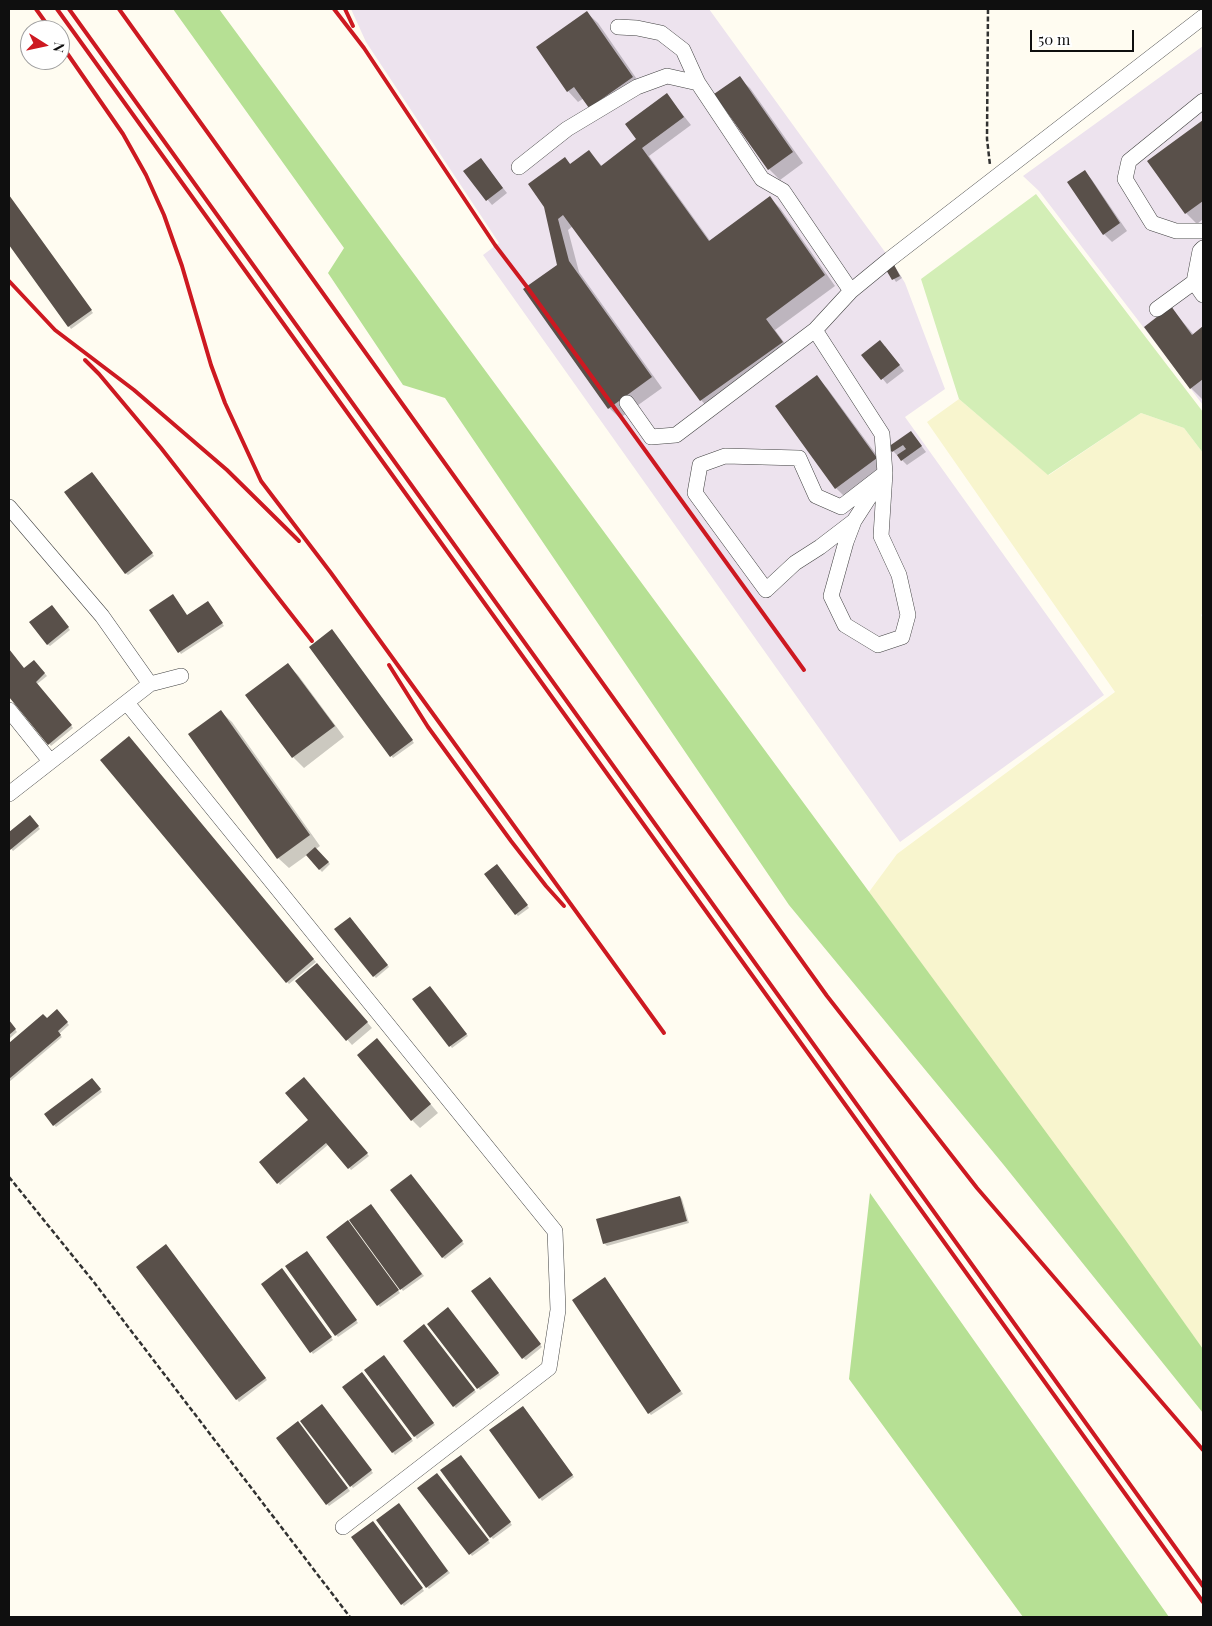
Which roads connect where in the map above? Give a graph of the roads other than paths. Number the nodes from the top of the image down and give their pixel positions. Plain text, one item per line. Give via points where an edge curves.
1 (1203, 17) edge
2 (618, 27) dead end
3 (698, 83) junction
4 (1203, 101) edge
5 (519, 167) dead end
6 (1203, 231) edge
7 (1203, 248) edge
8 (1194, 282) junction
9 (851, 291) junction
10 (1203, 295) edge
11 (1157, 308) dead end
12 (815, 330) junction
13 (627, 403) dead end
14 (885, 473) junction
15 (9, 507) edge
16 (854, 521) junction
17 (181, 676) dead end
18 (150, 684) junction
19 (127, 703) junction
20 (9, 710) edge
21 (50, 761) junction
22 (9, 794) edge
23 (343, 1527) dead end

1 - 9 lane
2 - 3 lane via 661,33 683,50
3 - 5 lane via 667,76 637,87 567,130
3 - 9 lane via 762,179 783,191
4 - 6 lane via 1129,161 1125,180 1152,222 1176,231
7 - 8 lane
8 - 10 lane
8 - 11 lane
9 - 12 lane
12 - 13 lane via 676,435 651,437
12 - 14 lane via 882,434
14 - 16 lane
14 - 16 lane via 881,536 899,575 908,615 902,637 878,645 845,625 831,596
14 - 16 lane via 841,507 816,496 799,458 725,456 700,465 695,494 766,590 794,563
15 - 18 lane via 102,616
17 - 18 lane
18 - 19 lane
19 - 21 lane
19 - 23 lane via 554,1231 558,1310 549,1368
20 - 21 lane
21 - 22 lane

